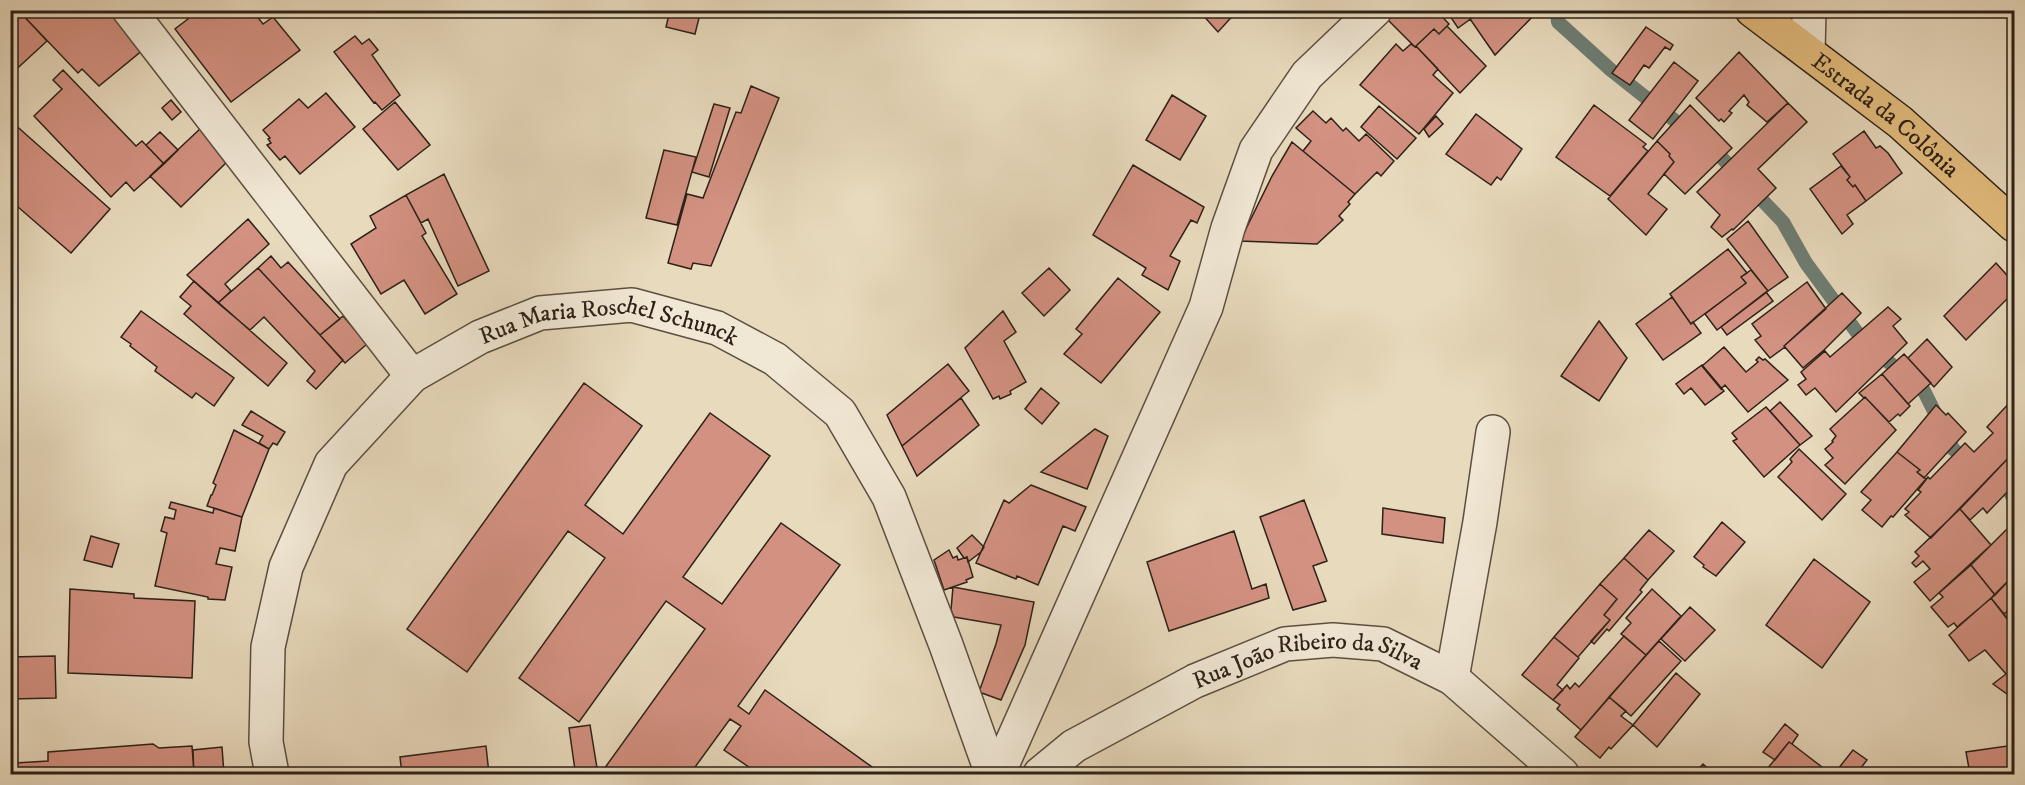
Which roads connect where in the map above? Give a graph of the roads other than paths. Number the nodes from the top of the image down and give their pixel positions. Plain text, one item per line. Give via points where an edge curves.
1 (129, 10) edge
2 (1375, 10) edge
3 (1752, 10) edge
4 (1809, 10) edge
5 (1808, 52) junction
6 (2014, 225) edge
7 (412, 376) junction
8 (1492, 432) dead end
9 (1452, 678) junction
10 (272, 774) edge
11 (992, 774) edge
12 (998, 774) edge
13 (1040, 774) edge
14 (1562, 774) edge

1 - 7 street
2 - 12 street via 1307,75 1256,150 1228,228 1206,307
3 - 5 main road, Estrada da Colônia
4 - 5 street
5 - 6 main road, Estrada da Colônia via 1900,122
7 - 10 street, Rua Maria Roschel Schunck via 331,464 286,567 268,647 266,742
7 - 11 street, Rua Maria Roschel Schunck via 480,337 540,313 632,305 717,328 775,359 840,413 889,497
8 - 9 street
9 - 13 street, Rua João Ribeiro da Silva via 1383,644 1333,640 1285,644 1185,687 1074,746
9 - 14 street, Rua João Ribeiro da Silva

